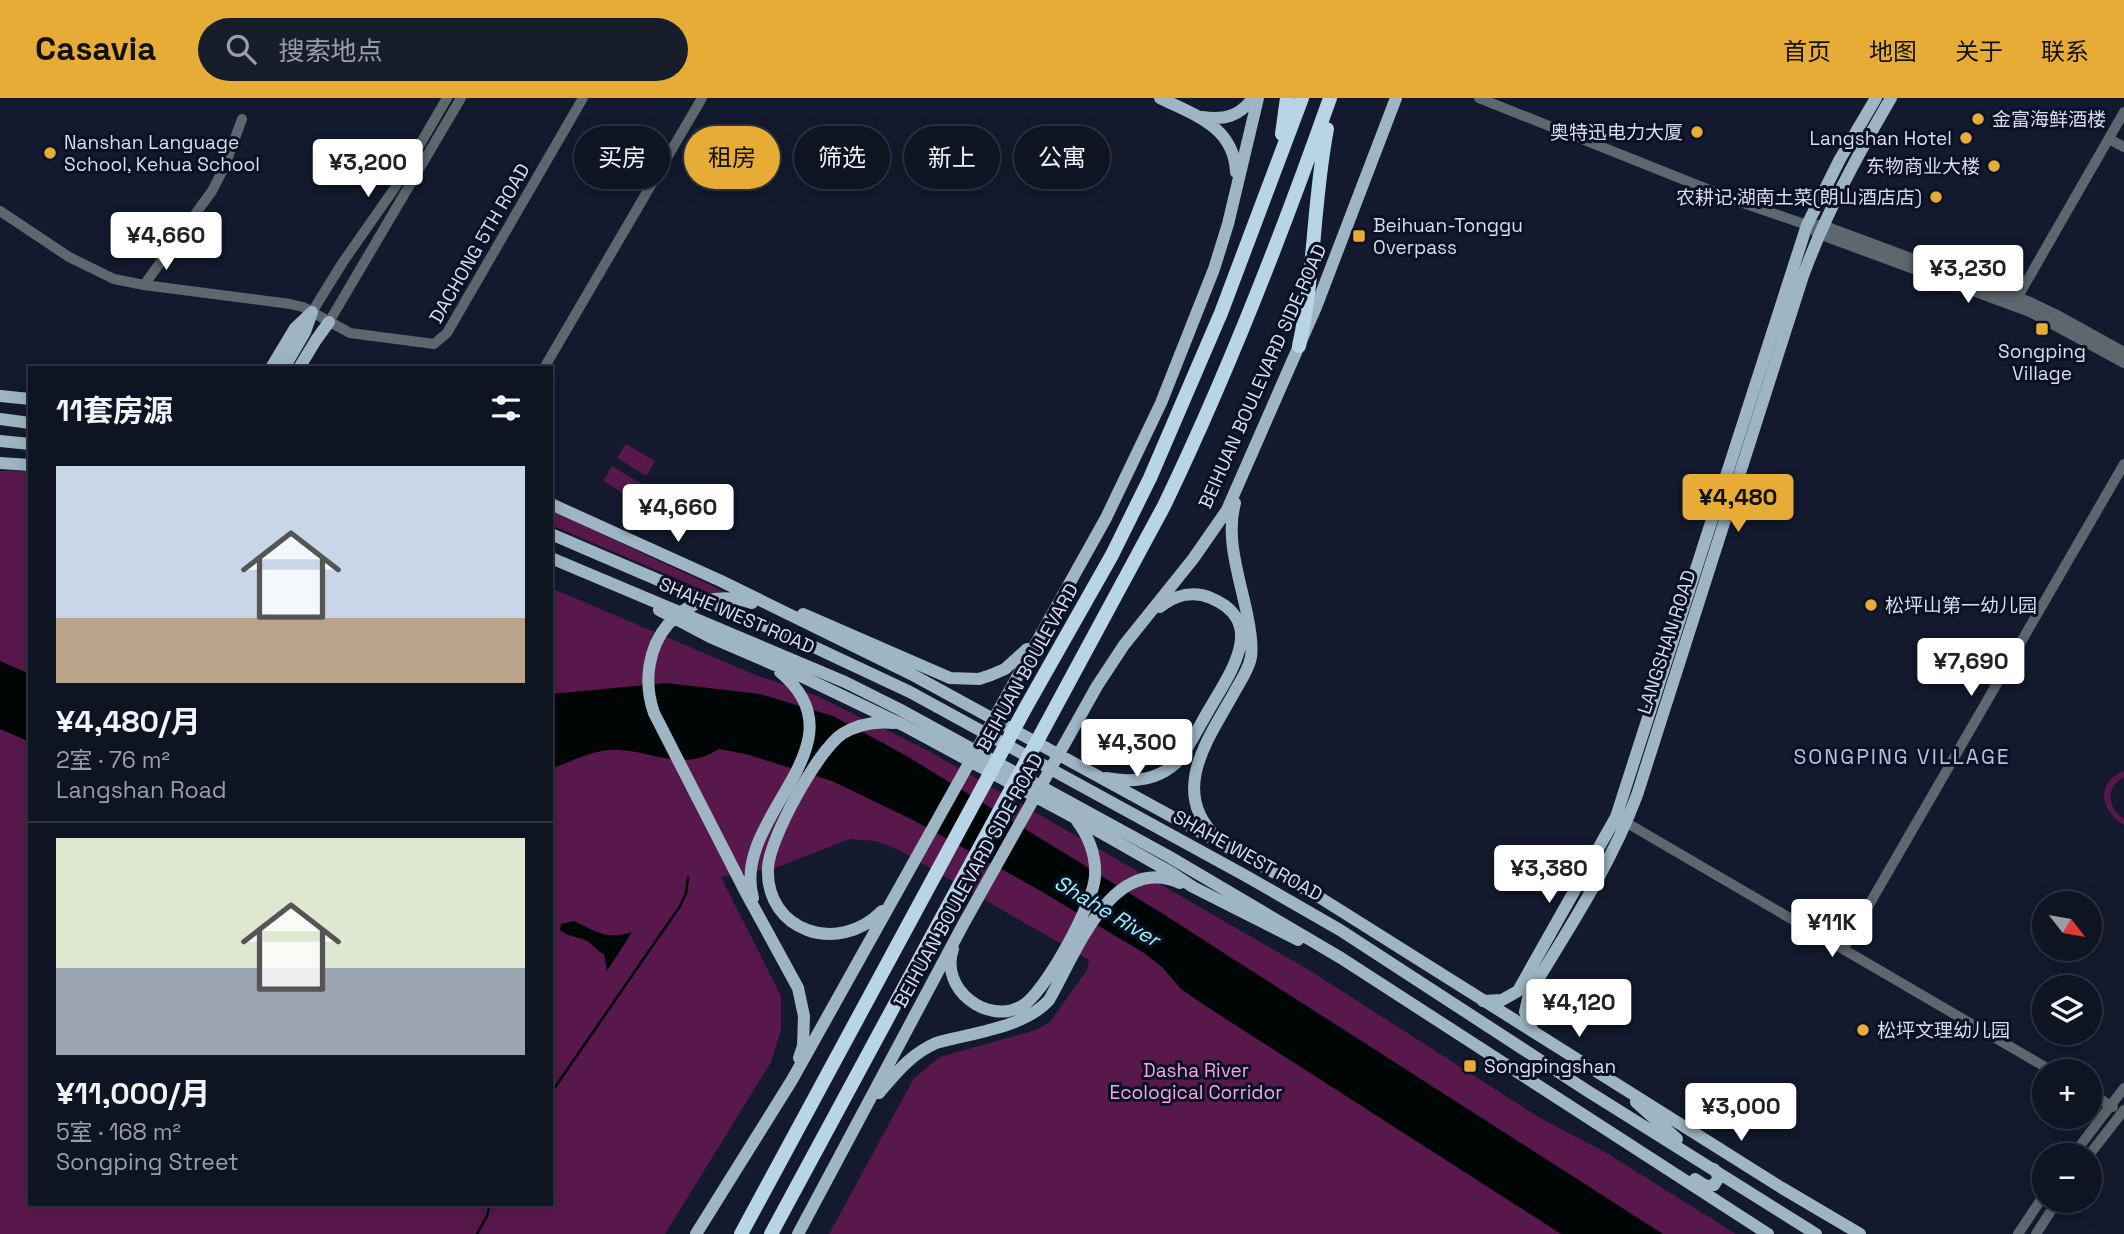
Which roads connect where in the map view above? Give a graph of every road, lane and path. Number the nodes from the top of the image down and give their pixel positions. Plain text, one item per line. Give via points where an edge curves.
1 (447, 98) edge
2 (461, 98) edge
3 (583, 98) edge
4 (702, 98) edge
5 (1160, 98) edge
6 (1256, 98) edge
7 (1287, 98) edge
8 (1302, 98) edge
9 (1332, 98) edge
10 (1396, 98) edge
11 (1479, 98) edge
12 (1876, 98) edge
13 (1891, 98) edge
14 (2124, 112) edge
15 (1198, 117) junction
16 (242, 119) dead end
17 (2109, 139) junction
18 (2124, 148) edge
19 (1277, 170) junction
20 (1236, 194) junction
21 (0, 211) edge
22 (1807, 225) junction
23 (1820, 230) junction
24 (144, 285) junction
25 (2015, 301) junction
26 (312, 312) junction
27 (329, 322) junction
28 (1300, 346) junction
29 (2124, 352) edge
30 (2124, 363) edge
31 (272, 366) edge
32 (290, 366) edge
33 (311, 366) edge
34 (545, 366) edge
35 (0, 396) edge
36 (28, 401) edge
37 (0, 419) edge
38 (28, 422) edge
39 (0, 441) edge
40 (28, 445) edge
41 (28, 445) edge
42 (0, 448) edge
43 (0, 463) edge
44 (2124, 464) edge
45 (28, 465) edge
46 (1238, 488) junction
47 (553, 505) edge
48 (553, 535) edge
49 (553, 559) edge
50 (721, 582) junction
51 (620, 588) junction
52 (789, 616) junction
53 (1144, 620) junction
54 (1041, 632) junction
55 (769, 662) junction
56 (1241, 667) junction
57 (903, 725) junction
58 (1095, 775) junction
59 (1074, 818) junction
60 (1627, 823) junction
61 (1229, 849) junction
62 (1193, 887) junction
63 (898, 888) junction
64 (760, 919) junction
65 (964, 923) junction
66 (1356, 940) junction
67 (1843, 948) junction
68 (1341, 958) junction
69 (1460, 985) junction
70 (1049, 989) junction
71 (1483, 1001) junction
72 (1533, 1031) junction
73 (2032, 1059) edge
74 (1607, 1076) junction
75 (792, 1080) junction
76 (2124, 1088) edge
77 (2102, 1100) edge
78 (2110, 1105) junction
79 (2123, 1111) edge
80 (860, 1116) junction
81 (1615, 1136) junction
82 (2082, 1143) edge
83 (2098, 1143) edge
84 (1697, 1159) junction
85 (1714, 1169) junction
86 (2032, 1213) edge
87 (2050, 1213) edge
88 (696, 1234) edge
89 (741, 1234) edge
90 (771, 1234) edge
91 (798, 1234) edge
92 (1768, 1234) edge
93 (1816, 1234) edge
94 (1860, 1234) edge
95 (2018, 1234) edge
96 (2036, 1234) edge

1 - 26 street via 394,189
2 - 27 street
3 - 27 street, DACHONG 5TH ROAD via 442,340 429,345 374,337 350,333
4 - 34 street
5 - 15 main road
6 - 15 main road via 1232,117
6 - 20 main road
7 - 19 highway
8 - 19 highway, BEIHUAN BOULEVARD
9 - 28 highway
9 - 90 highway via 1208,412 1135,563
10 - 28 main road, BEIHUAN BOULEVARD SIDE ROAD
11 - 22 street
12 - 22 main road, LANGSHAN ROAD
13 - 23 main road, LANGSHAN ROAD
14 - 17 street
15 - 20 main road via 1231,146
16 - 24 street via 212,191
17 - 18 street
17 - 25 street
19 - 89 highway, BEIHUAN BOULEVARD via 1222,313 1112,555
20 - 54 main road via 1214,269 1161,403 1106,518
21 - 24 street, DACHONG 5TH ROAD via 86,266 114,279
22 - 23 street
22 - 71 main road, LANGSHAN ROAD via 1616,817 1518,991 1502,1000
23 - 25 street
23 - 60 main road, LANGSHAN ROAD
24 - 26 street, DACHONG 5TH ROAD via 290,304
25 - 29 street via 2057,314
25 - 30 street
26 - 27 street, DACHONG 5TH ROAD
26 - 31 main road via 298,325
26 - 32 main road
27 - 32 main road
27 - 33 main road
28 - 46 main road, BEIHUAN BOULEVARD SIDE ROAD
35 - 36 main road
37 - 38 main road
39 - 40 main road
41 - 42 main road
43 - 45 main road
44 - 67 street
46 - 53 main road, BEIHUAN BOULEVARD SIDE ROAD via 1205,544
46 - 56 main road via 1232,533 1252,640 1251,659
47 - 50 main road
48 - 66 main road, SHAHE WEST ROAD via 910,692
49 - 51 main road, SHAHE WEST ROAD
50 - 52 main road
50 - 54 main road via 950,678 979,679 1005,669
51 - 55 main road via 681,624
51 - 68 main road, SHAHE WEST ROAD via 890,704 1188,867
52 - 58 main road via 911,674
52 - 64 main road via 744,600 711,600 683,611 657,638 647,673 654,713
53 - 56 main road via 1182,595 1216,601 1234,615 1240,629
53 - 65 main road, BEIHUAN BOULEVARD SIDE ROAD via 1108,668
54 - 63 main road
55 - 57 main road
55 - 64 main road via 798,688 808,707 809,739 754,850 750,887
56 - 58 main road via 1176,763 1154,777 1126,781
56 - 61 main road via 1201,752 1194,785 1197,805 1210,831
57 - 59 main road
57 - 63 main road via 863,725 831,743 772,846 768,868 774,897 784,914 819,934 841,935 862,928
58 - 61 main road
59 - 62 main road
59 - 70 main road via 1088,839 1095,869 1092,894
60 - 67 street
60 - 72 main road, LANGSHAN ROAD via 1529,994 1525,1012
61 - 69 main road via 1347,914
62 - 68 main road
62 - 70 main road via 1163,878 1145,879 1108,899
63 - 75 main road
64 - 75 main road via 802,1002 803,1045
65 - 70 main road via 951,956 951,970 958,988 972,1002 991,1010 1013,1010
65 - 80 main road, BEIHUAN BOULEVARD SIDE ROAD
66 - 69 main road
66 - 84 main road, SHAHE WEST ROAD
67 - 73 street
68 - 81 main road, SHAHE WEST ROAD
69 - 71 main road
70 - 80 main road via 1043,1008 1024,1020 923,1049 902,1065
71 - 72 main road
72 - 74 main road
74 - 84 main road
74 - 94 main road
75 - 88 main road
76 - 78 street
77 - 78 street
78 - 79 street
78 - 82 street
79 - 83 street
80 - 91 main road, BEIHUAN BOULEVARD SIDE ROAD
81 - 85 main road via 1651,1150 1706,1185 1718,1180
81 - 92 main road, SHAHE WEST ROAD
84 - 85 main road, SHAHE WEST ROAD
85 - 93 main road, SHAHE WEST ROAD
86 - 95 street
87 - 96 street

